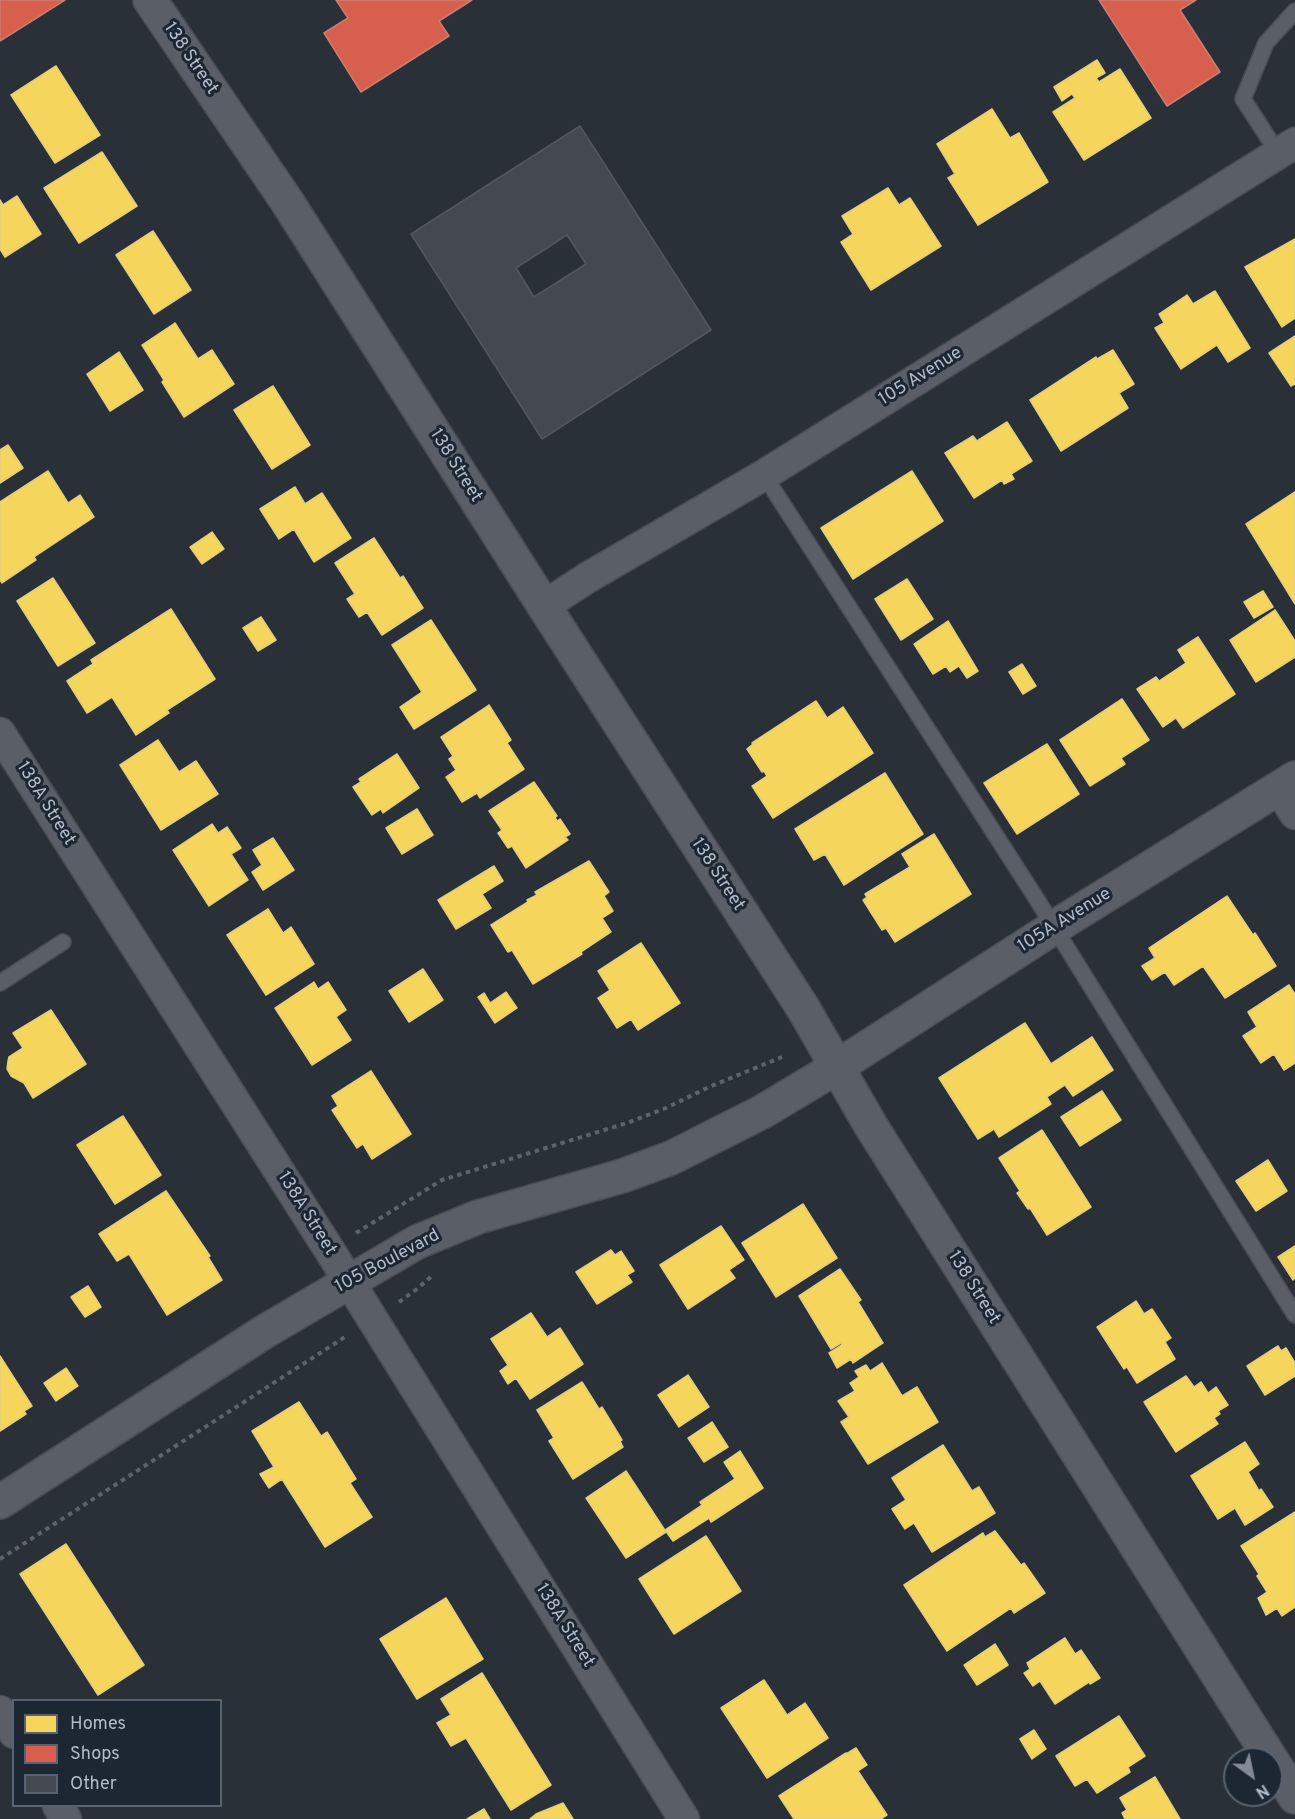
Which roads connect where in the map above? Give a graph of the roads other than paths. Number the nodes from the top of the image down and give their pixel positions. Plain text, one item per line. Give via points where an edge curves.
1 (150, 0) edge
2 (1295, 11) edge
3 (1287, 148) edge
4 (764, 475) junction
5 (543, 606) junction
6 (0, 733) edge
7 (1290, 793) edge
8 (1053, 928) junction
9 (63, 942) dead end
10 (0, 983) edge
11 (837, 1067) junction
12 (349, 1282) junction
13 (1295, 1315) edge
14 (0, 1502) edge
15 (0, 1711) edge
16 (12, 1730) edge
17 (1263, 1747) edge
18 (1283, 1778) edge
19 (1295, 1797) edge
20 (684, 1819) edge

1 - 5 street, 138 Street via 288,203
2 - 3 lane via 1266,43 1243,99
3 - 4 street, 105 Avenue
4 - 5 street, 105 Avenue
4 - 8 lane
5 - 11 street, 138 Street via 803,1008
6 - 12 street, 138A Street
7 - 8 street, 105A Avenue
8 - 11 street, 105A Avenue
8 - 13 lane
9 - 10 lane
11 - 12 street, 105 Boulevard via 753,1117 671,1158 478,1217 417,1242
11 - 17 street, 138 Street
12 - 14 street, 105 Boulevard via 264,1332
12 - 20 street, 138A Street
15 - 16 street
18 - 19 street, 138 Street

